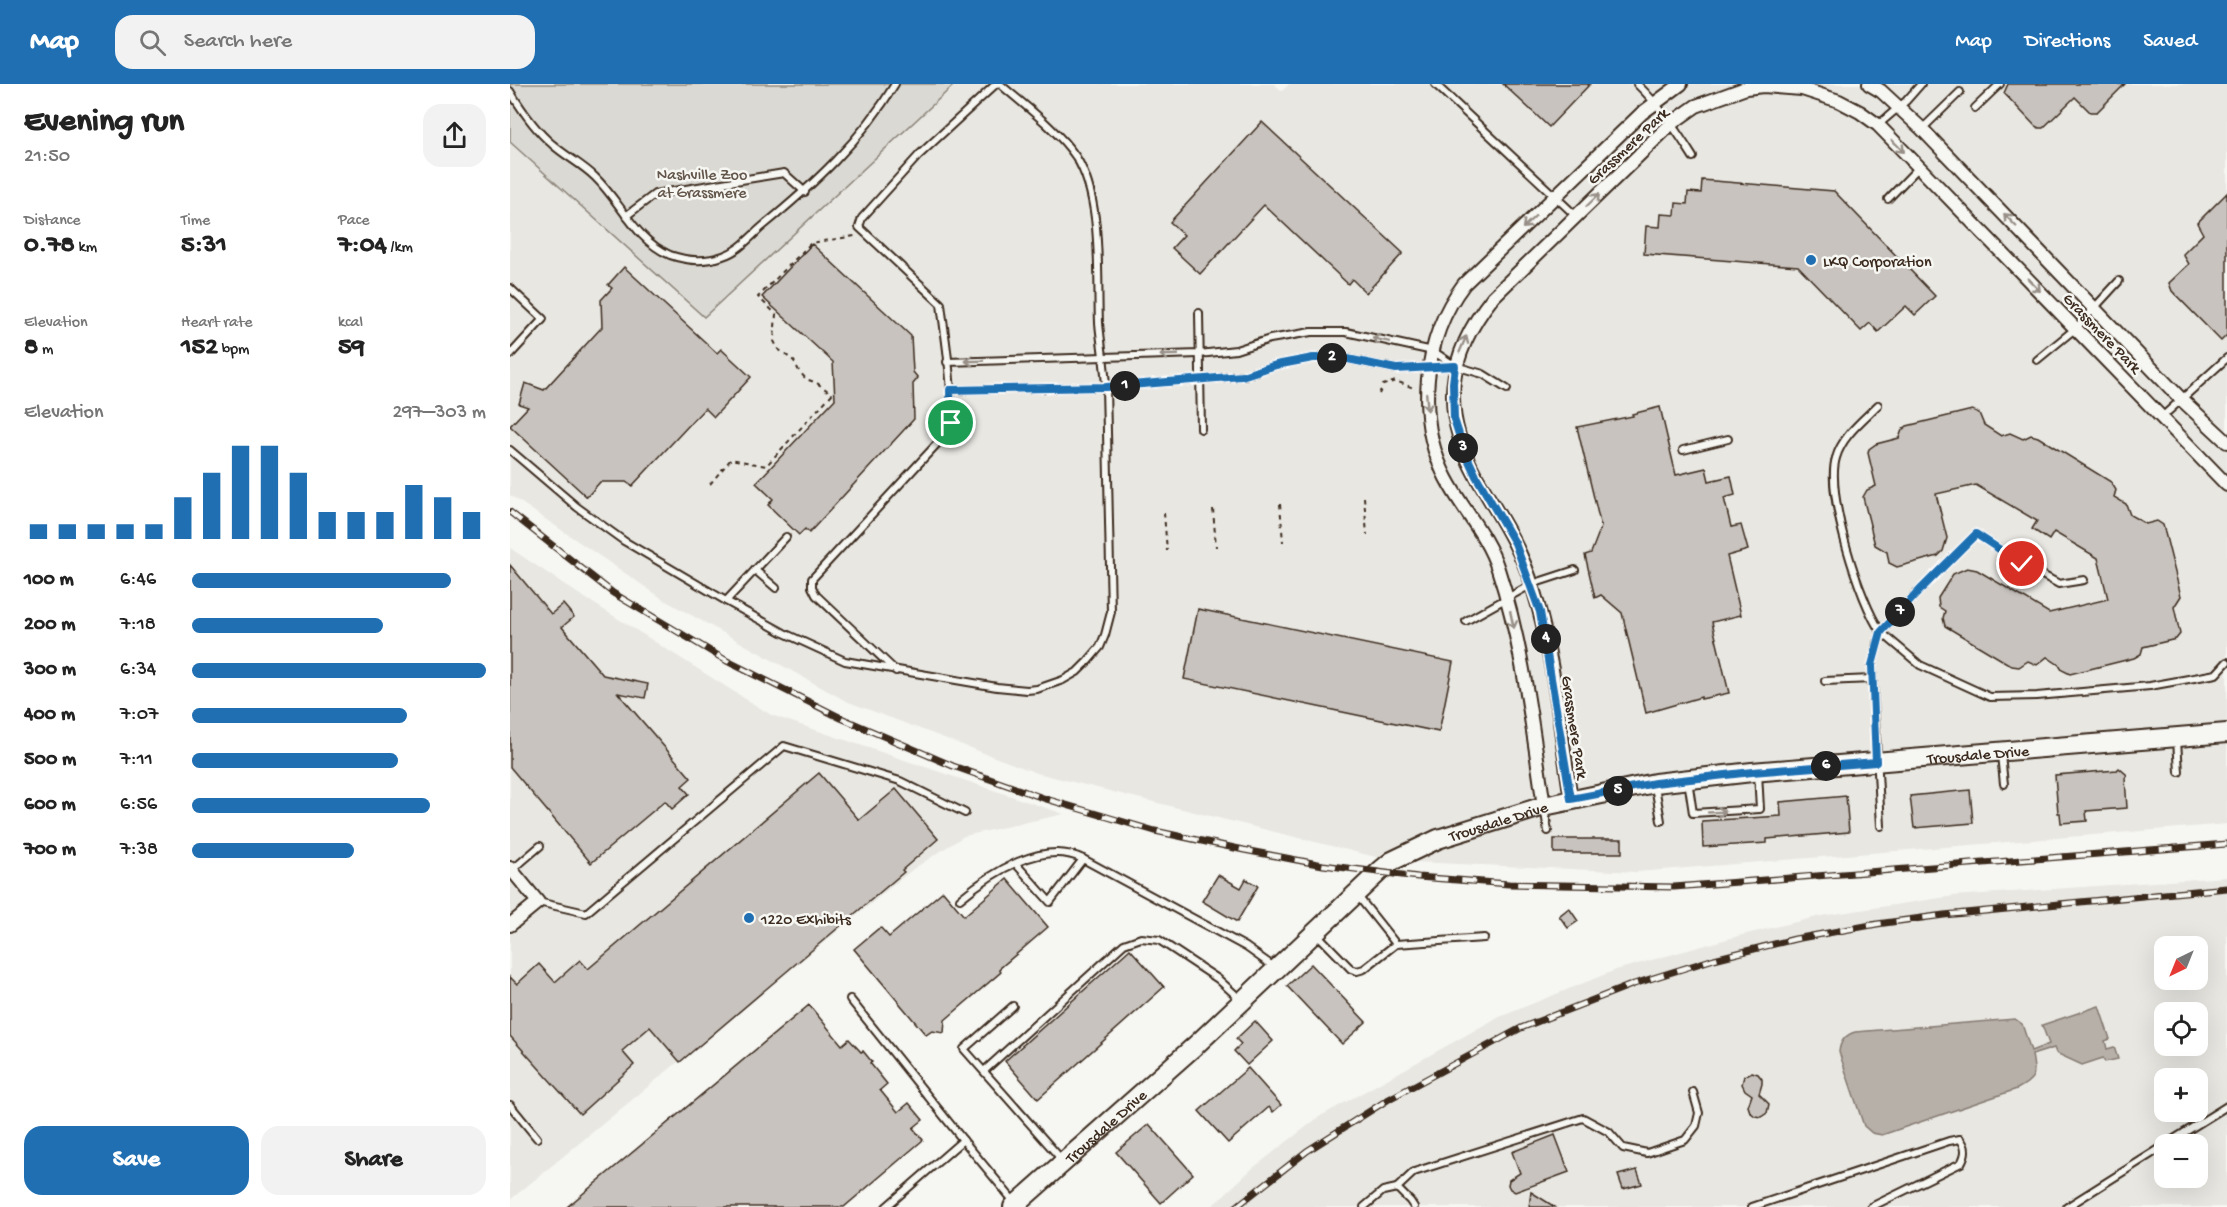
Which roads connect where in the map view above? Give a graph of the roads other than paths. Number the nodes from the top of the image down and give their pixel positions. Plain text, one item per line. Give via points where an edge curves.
1 (895, 84) edge
2 (998, 84) edge
3 (1435, 84) edge
4 (1637, 84) edge
5 (1681, 84) edge
6 (1869, 84) edge
7 (1922, 84) edge
8 (2000, 84) edge
9 (1763, 85) edge
10 (510, 91) edge
11 (1960, 92) dead end
12 (1656, 102) junction
13 (1899, 106) junction
14 (1975, 108) dead end
15 (1672, 123) junction
16 (1878, 125) junction
17 (1922, 129) junction
18 (1693, 157) dead end
19 (1920, 167) junction
20 (805, 192) junction
21 (1556, 196) junction
22 (1888, 199) dead end
23 (626, 216) junction
24 (1576, 216) junction
25 (2119, 281) dead end
26 (510, 288) edge
27 (2095, 308) junction
28 (1200, 313) dead end
29 (2076, 327) junction
30 (1433, 351) junction
31 (1200, 354) junction
32 (510, 355) edge
33 (1104, 357) junction
34 (2227, 358) edge
35 (2037, 360) dead end
36 (947, 362) junction
37 (1455, 366) junction
38 (1429, 367) junction
39 (1200, 380) junction
40 (1106, 387) junction
41 (1507, 389) dead end
42 (950, 390) junction
43 (2181, 399) junction
44 (1878, 405) dead end
45 (2162, 417) junction
46 (1201, 429) dead end
47 (1728, 439) dead end
48 (2227, 442) edge
49 (510, 450) edge
50 (1683, 450) dead end
51 (2227, 485) edge
52 (786, 537) dead end
53 (755, 570) junction
54 (1575, 570) dead end
55 (2084, 580) dead end
56 (1532, 584) junction
57 (776, 588) dead end
58 (1507, 599) junction
59 (726, 601) junction
60 (1467, 621) dead end
61 (1881, 632) junction
62 (2227, 662) edge
63 (896, 671) junction
64 (1872, 679) junction
65 (1825, 681) dead end
66 (2227, 733) edge
67 (2176, 737) junction
68 (2001, 752) junction
69 (1876, 762) junction
70 (1758, 771) junction
71 (2179, 772) dead end
72 (1688, 779) junction
73 (1655, 783) junction
74 (2004, 784) dead end
75 (1571, 799) junction
76 (1544, 806) junction
77 (965, 813) dead end
78 (1661, 821) dead end
79 (1881, 826) dead end
80 (1548, 831) dead end
81 (540, 846) dead end
82 (1083, 860) junction
83 (1016, 864) junction
84 (512, 871) edge
85 (1356, 894) junction
86 (960, 898) dead end
87 (538, 902) junction
88 (510, 925) edge
89 (1315, 932) junction
90 (1484, 938) dead end
91 (1396, 944) junction
92 (1276, 969) junction
93 (850, 999) dead end
94 (1242, 1002) junction
95 (1013, 1006) dead end
96 (984, 1071) junction
97 (1693, 1092) dead end
98 (510, 1105) edge
99 (2227, 1106) edge
100 (2182, 1134) edge
101 (537, 1138) dead end
102 (963, 1140) junction
103 (2154, 1152) edge
104 (1064, 1162) junction
105 (1397, 1188) junction
106 (1014, 1206) edge
107 (886, 1207) edge
108 (1364, 1207) edge
109 (1414, 1207) edge
110 (1752, 1207) edge
111 (1871, 1207) edge
112 (2067, 1207) edge

1 - 20 lane via 870,122
2 - 33 lane via 1068,147 1085,175 1093,206
2 - 36 lane via 919,155 862,218 859,227 941,304
3 - 21 lane
4 - 12 lane
5 - 12 street, Grassmere Park
6 - 13 street, Grassmere Park
7 - 13 lane
8 - 14 lane
9 - 15 street, Grassmere Park via 1696,106
9 - 16 street, Grassmere Park via 1802,89 1839,101
10 - 23 lane via 550,143 594,176
11 - 17 lane
12 - 15 lane
12 - 21 street, Grassmere Park
13 - 16 lane
13 - 17 street, Grassmere Park
15 - 18 lane
24 -> 15 street, Grassmere Park
16 -> 19 street, Grassmere Park
27 -> 17 street, Grassmere Park
19 - 22 lane
19 -> 29 street, Grassmere Park
20 - 23 lane via 784,173 655,194
20 - 23 lane via 740,247 708,260 689,260 656,248
21 - 24 lane
21 -> 30 street, Grassmere Park via 1464,284 1438,330
37 -> 24 street, Grassmere Park via 1462,344 1492,297
25 - 27 lane
26 - 32 lane via 543,319
27 - 29 lane
27 - 43 street, Grassmere Park
28 - 31 lane
29 - 35 lane
29 - 45 street, Grassmere Park
30 -> 31 lane via 1346,332 1311,332 1236,350
30 - 37 lane
30 - 38 street, Grassmere Park
31 -> 33 lane
31 - 39 lane
33 -> 36 lane
33 - 40 lane
34 - 43 lane
36 - 42 lane
37 - 38 lane
37 - 41 lane via 1483,374
37 - 56 street, Grassmere Park via 1454,419 1464,450 1515,543
38 - 39 lane via 1396,369 1343,358 1313,358 1242,376
38 -> 58 street, Grassmere Park via 1426,395 1436,456 1456,497 1481,533
39 - 40 lane
39 - 46 lane
40 - 42 lane
40 - 63 lane via 1111,612 1100,647 1077,672 1056,683 1027,690
42 - 63 lane via 951,423 947,433 812,579 816,595
43 - 45 lane
43 - 48 street, Grassmere Park
44 - 61 lane via 1841,446 1833,484 1864,602
45 - 51 street, Grassmere Park
47 - 50 lane
49 - 59 lane via 624,541
52 - 53 lane
53 - 57 lane
53 - 59 lane
54 - 56 lane
55 - 61 lane via 2058,584 1976,534
56 - 58 lane
56 - 75 street, Grassmere Park via 1547,645
58 - 60 lane
58 -> 76 street, Grassmere Park
59 - 63 lane via 845,661
61 - 62 lane via 1920,665 1990,697 2150,686 2216,674
61 - 64 lane via 1873,656
64 - 65 lane
64 - 69 lane
66 - 67 street, Trousdale Drive
67 - 68 street, Trousdale Drive
67 - 71 lane
68 - 69 street, Trousdale Drive
68 - 74 lane
69 - 70 street, Trousdale Drive
69 - 79 lane
70 - 72 street, Trousdale Drive
72 -> 70 lane via 1693,813 1760,809
72 - 73 street, Trousdale Drive
73 - 75 street, Trousdale Drive
73 - 78 lane
75 - 76 street, Trousdale Drive
76 - 80 lane
76 - 85 street, Trousdale Drive via 1415,849 1392,861
77 - 87 lane via 900,781 784,746 586,913
81 - 84 lane
82 - 83 lane via 1060,852
82 - 83 lane via 1050,902
82 - 92 lane via 1246,947
83 - 86 lane via 987,877
84 - 87 street
85 - 89 street, Trousdale Drive
85 - 91 lane
87 - 88 street
89 - 91 lane via 1357,971
89 - 92 street, Trousdale Drive
90 - 91 lane
92 - 94 street, Trousdale Drive
93 - 102 lane
94 - 96 lane via 1218,979 1164,942 1153,938 1134,940 1124,944
94 - 104 street, Trousdale Drive
95 - 96 lane via 964,1049
96 - 104 lane
97 - 105 lane via 1700,1113 1696,1126 1685,1140 1647,1153 1623,1148 1609,1132 1583,1118 1414,1172
98 - 101 lane
99 - 100 lane
102 - 106 lane
102 - 107 lane
103 - 112 lane
104 - 106 street, Trousdale Drive
105 - 108 lane via 1383,1191
105 - 109 lane
110 - 111 lane via 1950,1141 1960,1139 1964,1144 1961,1163

